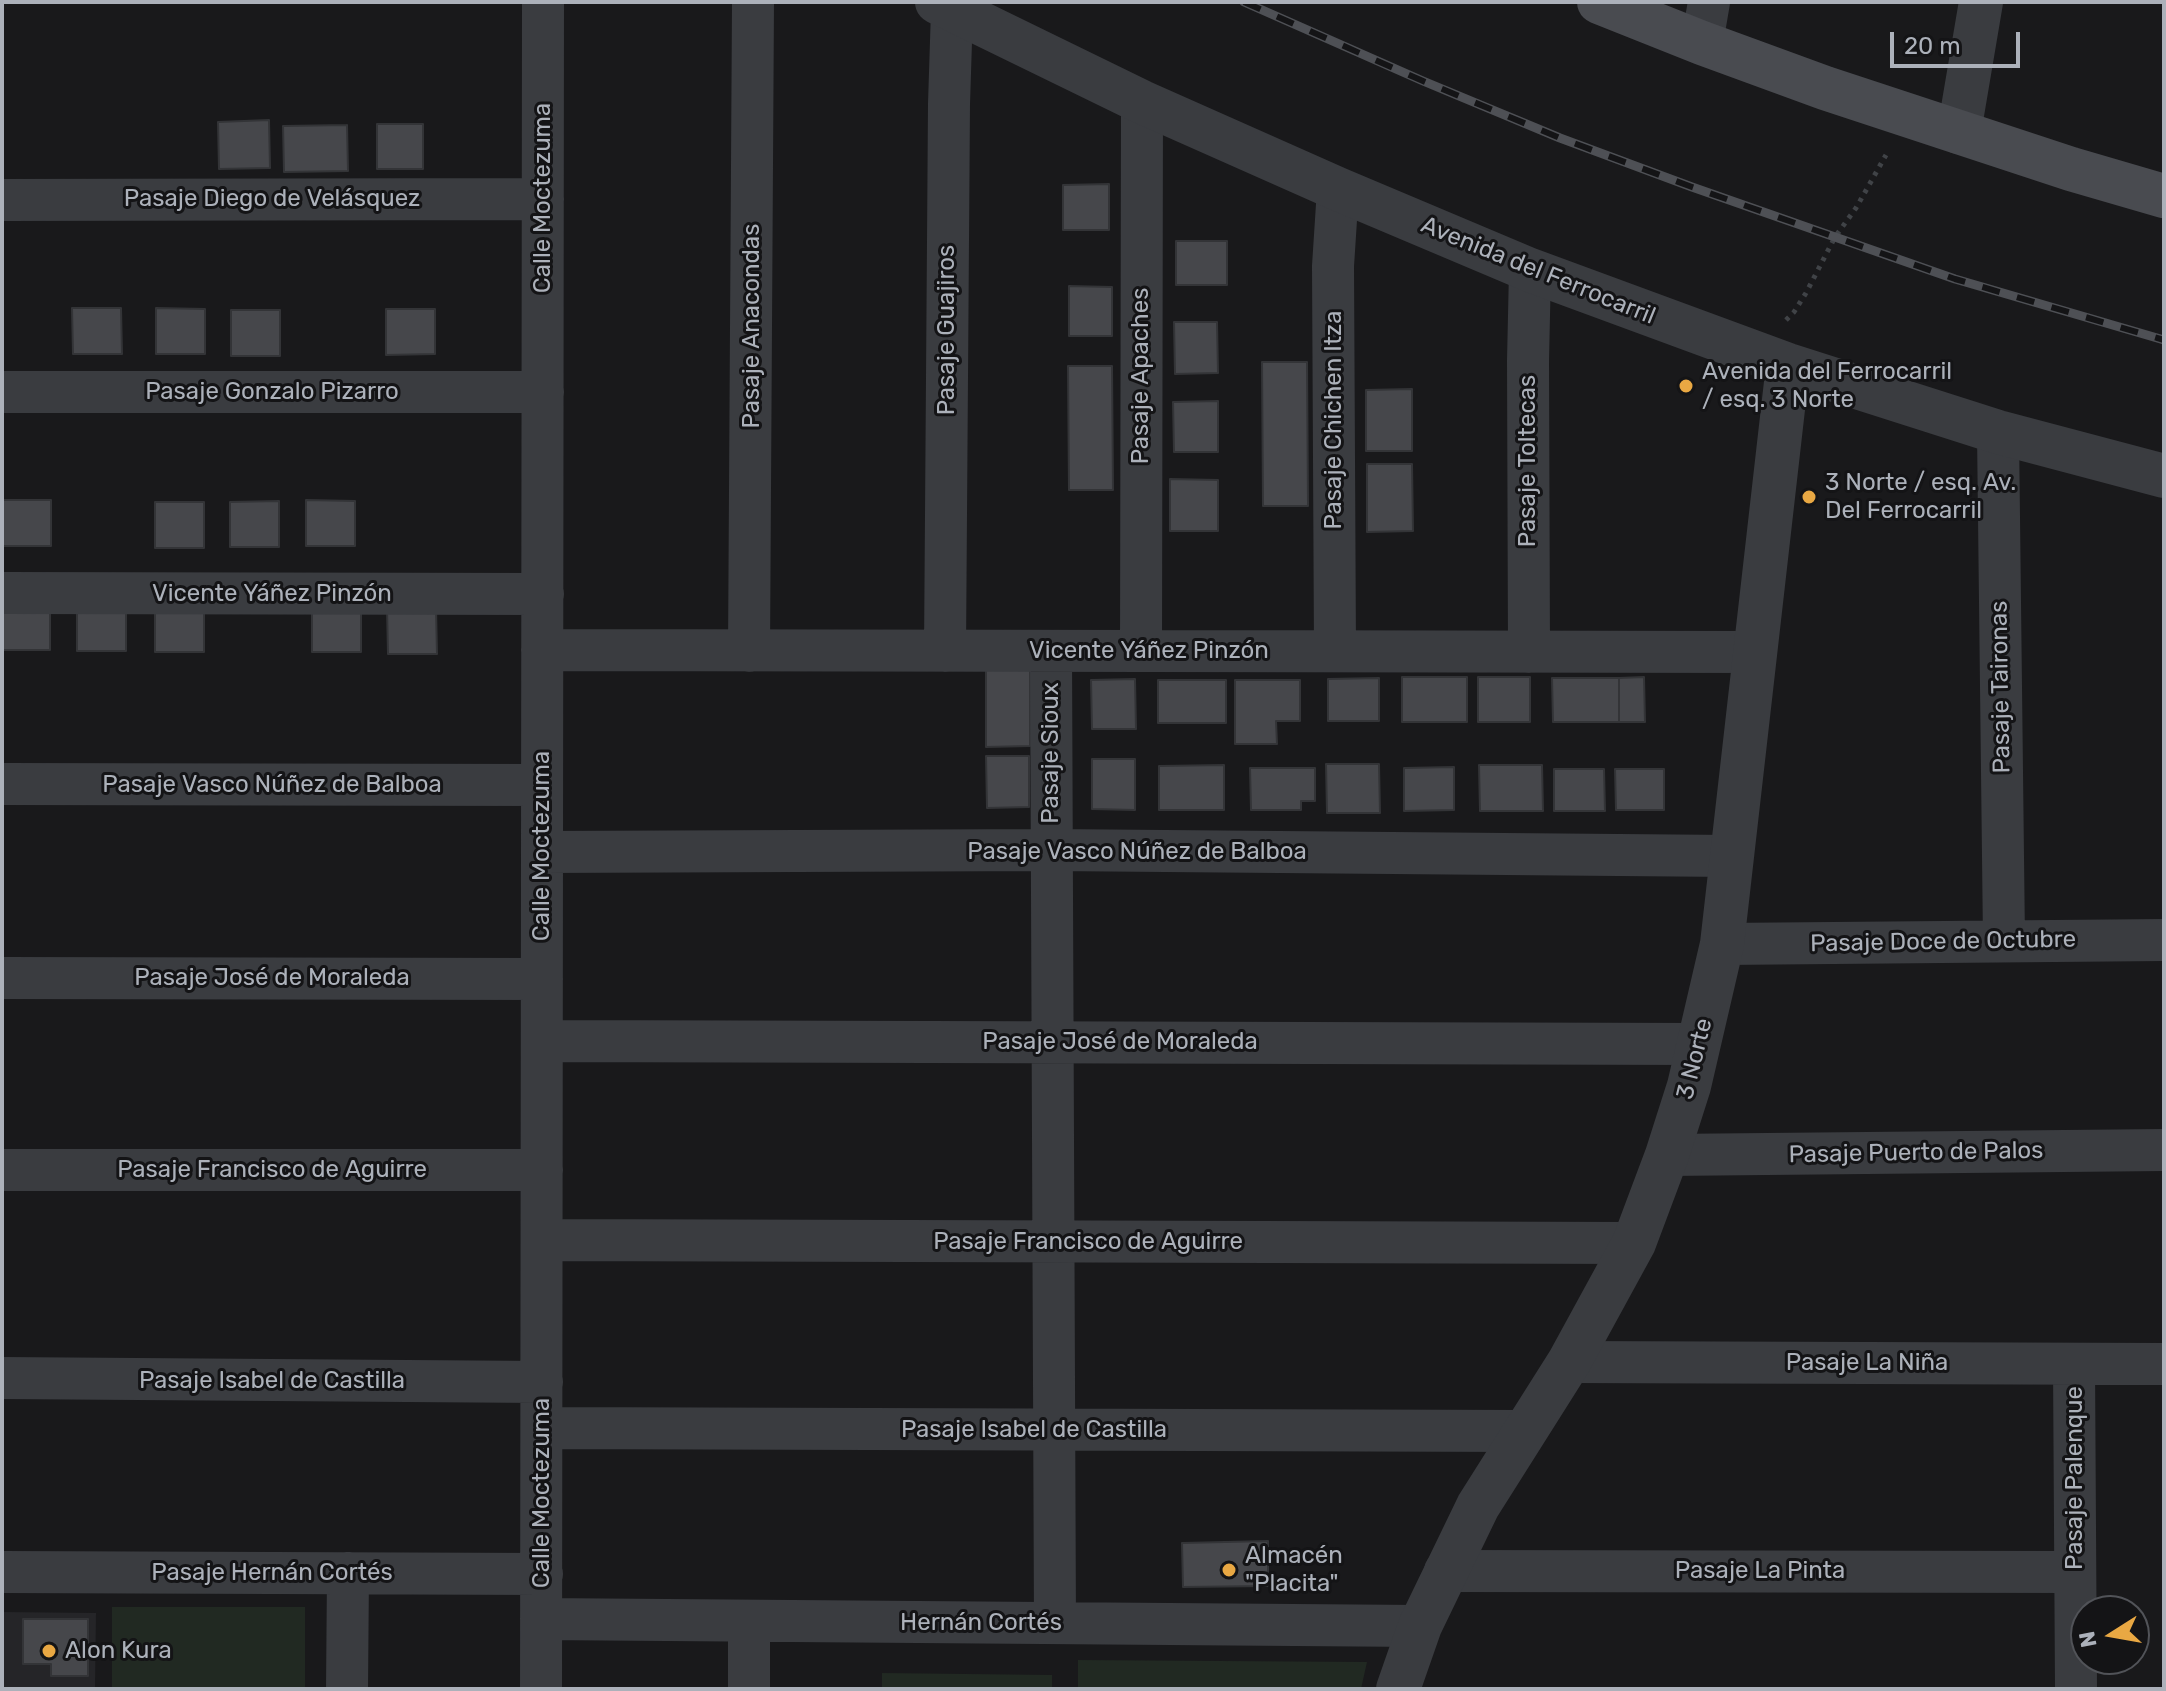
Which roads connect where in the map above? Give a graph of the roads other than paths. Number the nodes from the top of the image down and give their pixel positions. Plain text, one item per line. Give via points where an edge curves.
1 (543, 2) edge
2 (753, 2) edge
3 (1599, 2) edge
4 (1981, 2) edge
5 (944, 6) edge
6 (1705, 23) edge
7 (1142, 102) junction
8 (1939, 126) junction
9 (1338, 189) junction
10 (2164, 196) edge
11 (543, 199) junction
12 (2, 200) edge
13 (1530, 270) junction
14 (1788, 365) junction
15 (2, 392) edge
16 (543, 392) junction
17 (1998, 432) junction
18 (2164, 476) edge
19 (2, 593) edge
20 (543, 594) junction
21 (542, 650) junction
22 (1141, 650) junction
23 (749, 651) junction
24 (945, 651) junction
25 (1051, 651) junction
26 (1335, 651) junction
27 (1529, 652) junction
28 (1755, 652) junction
29 (2, 784) edge
30 (542, 785) junction
31 (1052, 850) junction
32 (542, 852) junction
33 (1732, 856) junction
34 (2164, 940) edge
35 (2004, 941) junction
36 (1722, 944) junction
37 (2, 978) edge
38 (542, 979) junction
39 (542, 1041) junction
40 (1052, 1042) junction
41 (1699, 1044) junction
42 (2164, 1150) edge
43 (1667, 1155) junction
44 (2, 1170) edge
45 (542, 1170) junction
46 (542, 1240) junction
47 (1053, 1241) junction
48 (1634, 1243) junction
49 (1569, 1362) junction
50 (2074, 1364) junction
51 (2164, 1364) edge
52 (2, 1378) edge
53 (542, 1382) junction
54 (542, 1428) junction
55 (1054, 1430) junction
56 (1526, 1431) junction
57 (1445, 1571) junction
58 (2, 1572) edge
59 (2075, 1572) junction
60 (348, 1573) junction
61 (542, 1574) junction
62 (541, 1619) junction
63 (749, 1621) junction
64 (1055, 1623) junction
65 (1420, 1626) junction
66 (347, 1689) edge
67 (541, 1689) edge
68 (749, 1689) edge
69 (1398, 1689) edge
70 (2076, 1689) edge

1 - 11 street, Calle Moctezuma
2 - 23 street, Pasaje Anacondas
3 - 6 main road
4 - 8 street
5 - 7 street, Avenida del Ferrocarril
5 - 24 street, Pasaje Guajiros via 949,104
6 - 8 main road via 1825,88
7 - 9 street, Avenida del Ferrocarril
7 - 22 street, Pasaje Apaches
8 - 10 main road
9 - 13 street, Avenida del Ferrocarril
9 - 26 street, Pasaje Chichen Itza via 1333,266
11 - 12 street, Pasaje Diego de Velásquez
11 - 16 street, Calle Moctezuma
13 - 14 street, Avenida del Ferrocarril
13 - 27 street, Pasaje Toltecas
14 - 17 street, Avenida del Ferrocarril
14 - 28 street, 3 Norte
15 - 16 street, Pasaje Gonzalo Pizarro
16 - 20 street, Calle Moctezuma
17 - 18 street, Avenida del Ferrocarril
17 - 35 street, Pasaje Taironas
19 - 20 street, Vicente Yáñez Pinzón
20 - 21 street, Calle Moctezuma
21 - 23 street, Vicente Yáñez Pinzón
21 - 30 street, Calle Moctezuma
22 - 25 street, Vicente Yáñez Pinzón
22 - 26 street, Vicente Yáñez Pinzón
23 - 24 street, Vicente Yáñez Pinzón
24 - 25 street, Vicente Yáñez Pinzón
25 - 31 street, Pasaje Sioux
26 - 27 street, Vicente Yáñez Pinzón
27 - 28 street, Vicente Yáñez Pinzón
28 - 33 street, 3 Norte
29 - 30 street, Pasaje Vasco Núñez de Balboa
30 - 32 street, Calle Moctezuma
31 - 32 street, Pasaje Vasco Núñez de Balboa
31 - 33 street, Pasaje Vasco Núñez de Balboa
31 - 40 street, Pasaje Sioux
32 - 38 street, Calle Moctezuma
33 - 36 street, 3 Norte
34 - 35 street, Pasaje Doce de Octubre
35 - 36 street, Pasaje Doce de Octubre
36 - 41 street, 3 Norte
37 - 38 street, Pasaje José de Moraleda
38 - 39 street, Calle Moctezuma
39 - 40 street, Pasaje José de Moraleda
39 - 45 street, Calle Moctezuma
40 - 41 street, Pasaje José de Moraleda
40 - 47 street, Pasaje Sioux
41 - 43 street, 3 Norte
42 - 43 street, Pasaje Puerto de Palos
43 - 48 street, 3 Norte
44 - 45 street, Pasaje Francisco de Aguirre
45 - 46 street, Calle Moctezuma
46 - 47 street, Pasaje Francisco de Aguirre
46 - 53 street, Calle Moctezuma
47 - 48 street, Pasaje Francisco de Aguirre
47 - 55 street, Pasaje Sioux
48 - 49 street, 3 Norte
49 - 50 street, Pasaje La Niña
49 - 56 street, 3 Norte
50 - 51 street, Pasaje La Niña
50 - 59 street, Pasaje Palenque
52 - 53 street, Pasaje Isabel de Castilla
53 - 54 street, Calle Moctezuma
54 - 55 street, Pasaje Isabel de Castilla
54 - 61 street, Calle Moctezuma
55 - 56 street, Pasaje Isabel de Castilla
55 - 64 street, Pasaje Sioux
56 - 57 street, 3 Norte
57 - 59 street, Pasaje La Pinta
57 - 65 street, 3 Norte
58 - 60 street, Pasaje Hernán Cortés
59 - 70 street, Pasaje Palenque
60 - 61 street, Pasaje Hernán Cortés
60 - 66 street
61 - 62 street, Calle Moctezuma
62 - 63 street, Hernán Cortés
62 - 67 street, Calle Moctezuma
63 - 64 street, Hernán Cortés
63 - 68 street
64 - 65 street, Hernán Cortés
65 - 69 street, 3 Norte

